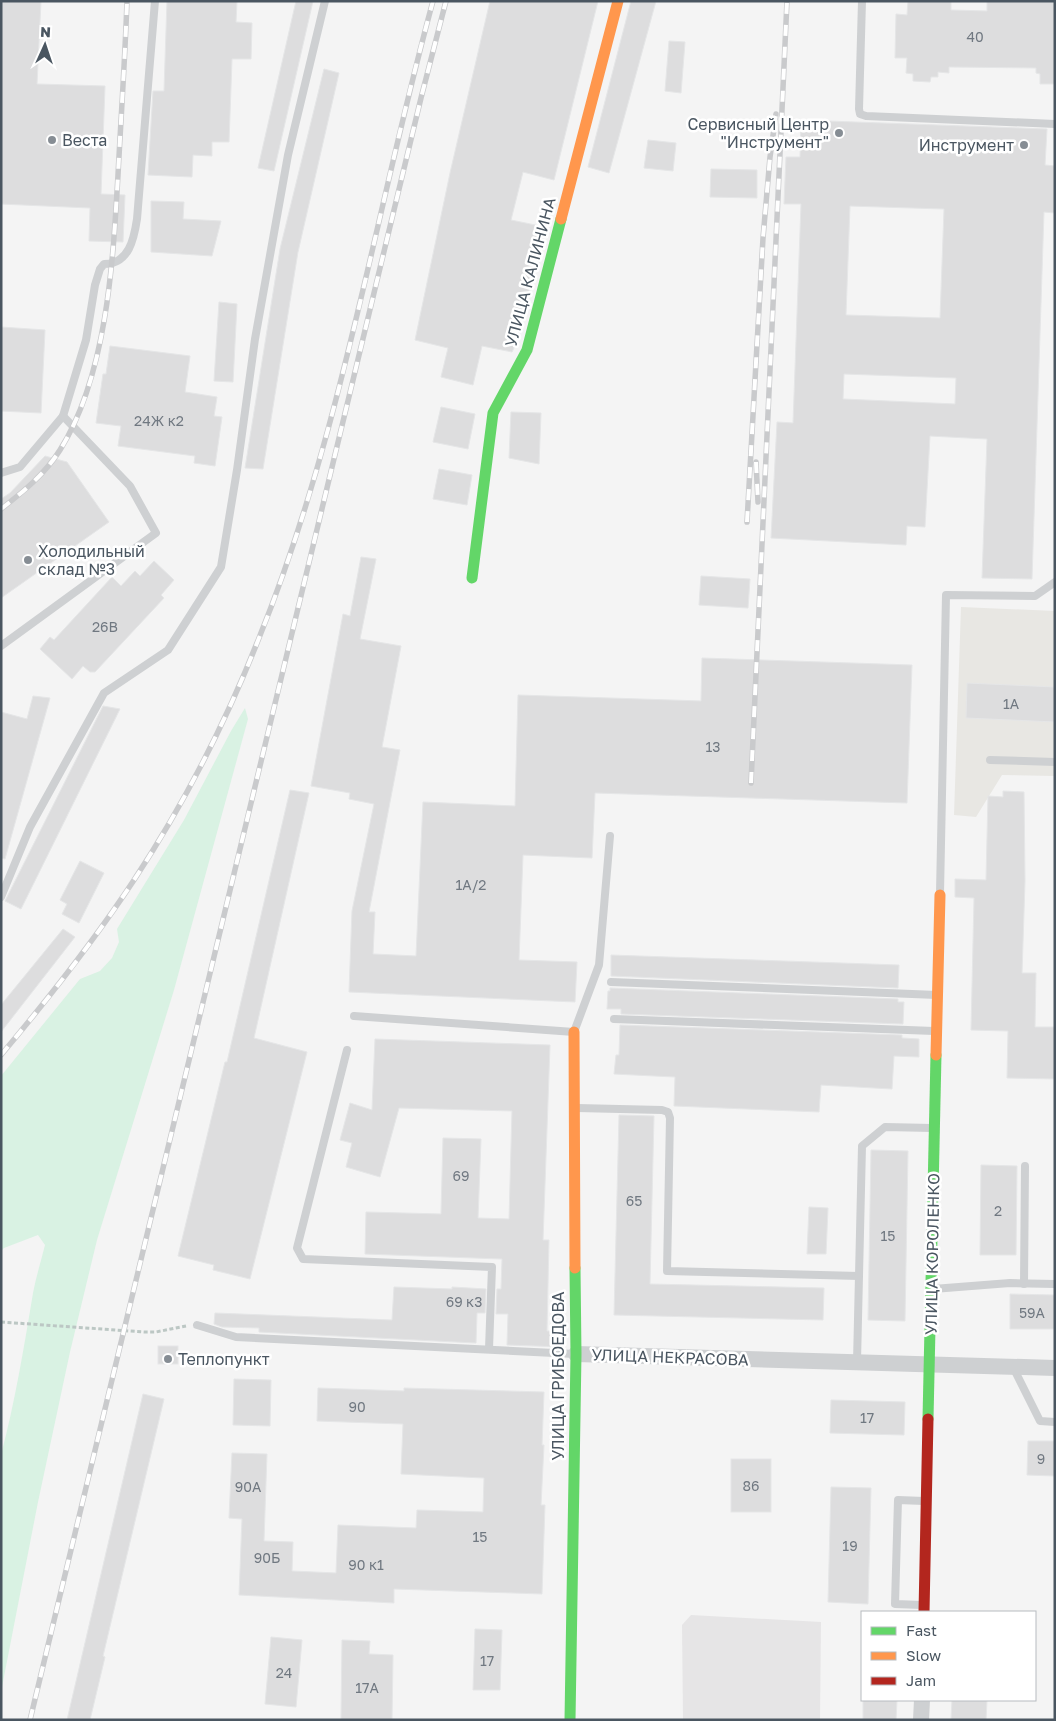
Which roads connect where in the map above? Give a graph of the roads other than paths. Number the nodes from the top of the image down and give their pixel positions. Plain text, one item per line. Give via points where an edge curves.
1 (155, 1) edge
2 (325, 1) edge
3 (618, 1) edge
4 (862, 1) edge
5 (1055, 124) edge
6 (63, 416) junction
7 (1, 473) edge
8 (472, 578) dead end
9 (1055, 582) edge
10 (1, 646) edge
11 (990, 760) dead end
12 (1055, 762) edge
13 (610, 836) dead end
14 (940, 895) joint
15 (1, 897) edge
16 (611, 982) dead end
17 (938, 995) junction
18 (354, 1016) dead end
19 (614, 1019) dead end
20 (937, 1031) junction
21 (574, 1032) junction
22 (347, 1050) dead end
23 (575, 1108) junction
24 (935, 1128) junction
25 (1025, 1166) dead end
26 (859, 1276) junction
27 (1024, 1284) junction
28 (1055, 1284) edge
29 (931, 1289) junction
30 (197, 1325) road end
31 (489, 1349) junction
32 (576, 1354) junction
33 (857, 1362) junction
34 (929, 1364) junction
35 (1013, 1367) junction
36 (1055, 1368) edge
37 (1055, 1422) edge
38 (926, 1501) junction
39 (924, 1609) edge
40 (922, 1701) edge
41 (570, 1720) edge
42 (921, 1720) edge

1 - 6 lane via 135,234 124,256 112,264 104,264 98,274 86,340
2 - 15 lane via 288,155 255,338 221,567 168,650 104,693 30,827
3 - 8 street, УЛИЦА КАЛИНИНА via 527,350 493,413
4 - 5 lane via 860,114
6 - 7 lane via 20,467
6 - 10 lane via 130,486 156,533
9 - 14 lane via 1035,596 946,596
11 - 12 lane
13 - 21 lane via 599,964
14 - 17 street, УЛИЦА КОРОЛЕНКО
16 - 17 lane
17 - 20 street, УЛИЦА КОРОЛЕНКО
18 - 21 lane
19 - 20 lane
20 - 24 street, УЛИЦА КОРОЛЕНКО
21 - 23 street, УЛИЦА ГРИБОЕДОВА
22 - 31 lane via 298,1248 303,1259 492,1267
23 - 26 lane via 668,1112 667,1271
23 - 32 street, УЛИЦА ГРИБОЕДОВА
24 - 26 lane via 885,1127 862,1146
24 - 29 street, УЛИЦА КОРОЛЕНКО
25 - 27 lane
26 - 33 lane
27 - 28 lane
27 - 29 lane
29 - 34 street, УЛИЦА КОРОЛЕНКО
30 - 31 lane, УЛИЦА НЕКРАСОВА via 236,1337
31 - 32 lane, УЛИЦА НЕКРАСОВА
32 - 33 street, УЛИЦА НЕКРАСОВА
32 - 41 street, УЛИЦА ГРИБОЕДОВА
33 - 34 street, УЛИЦА НЕКРАСОВА
34 - 35 street, УЛИЦА НЕКРАСОВА
34 - 38 street, УЛИЦА КОРОЛЕНКО
35 - 36 street, УЛИЦА НЕКРАСОВА
35 - 37 lane via 1040,1421
38 - 39 street, УЛИЦА КОРОЛЕНКО
38 - 39 lane via 898,1500 895,1604
40 - 42 street

